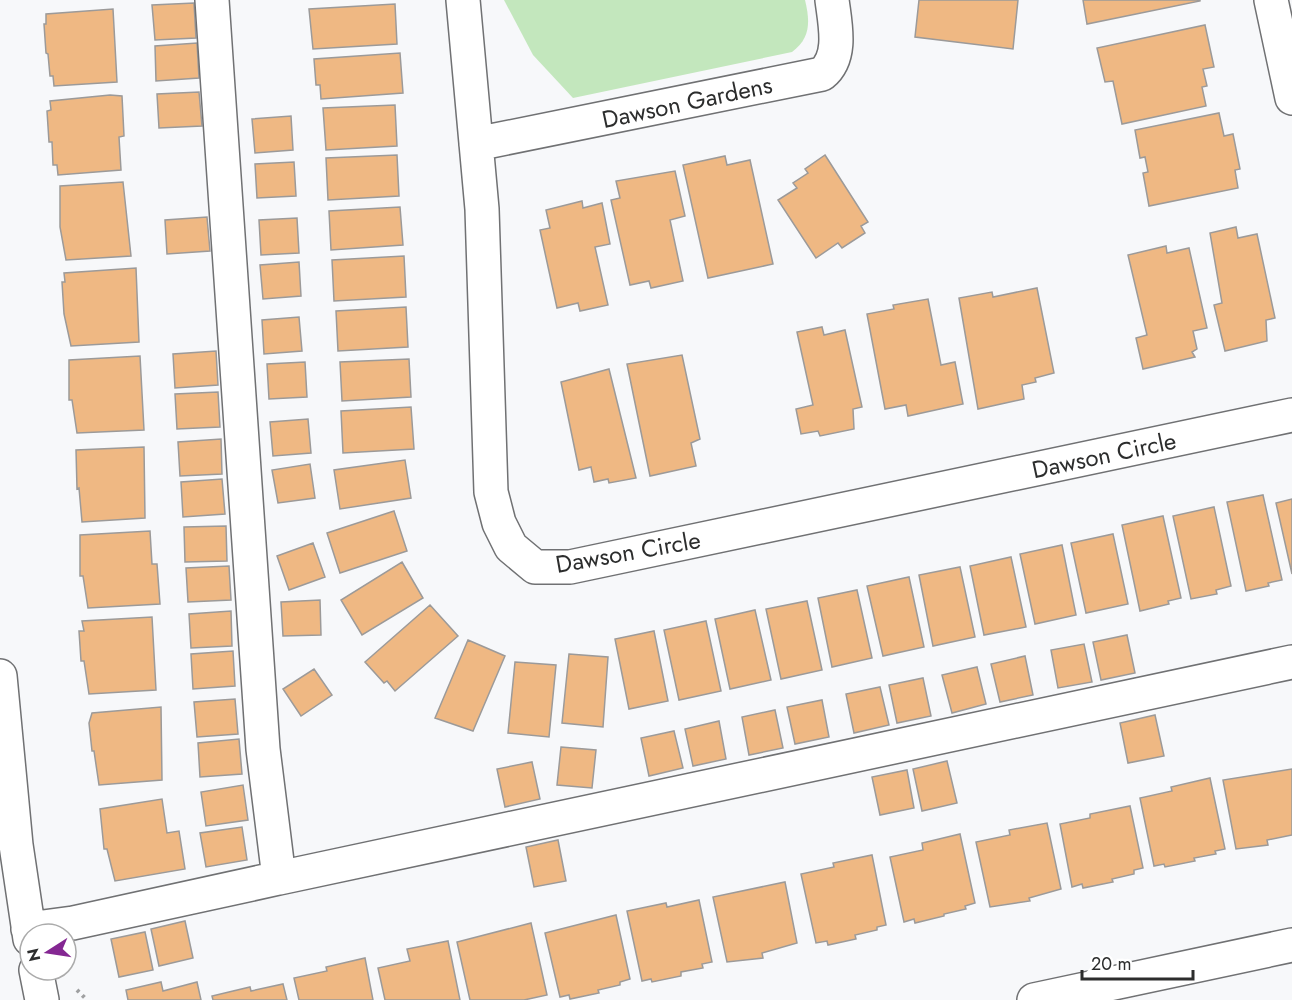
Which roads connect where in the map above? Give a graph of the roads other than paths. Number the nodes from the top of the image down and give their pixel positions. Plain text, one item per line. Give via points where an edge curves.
1 (212, 0) edge
2 (463, 0) edge
3 (832, 0) edge
4 (1271, 0) edge
5 (1292, 98) edge
6 (476, 144) junction
7 (1292, 416) edge
8 (1292, 662) edge
9 (0, 676) edge
10 (0, 686) edge
11 (279, 878) junction
12 (27, 922) edge
13 (73, 922) edge
14 (1292, 945) edge
15 (38, 982) edge
16 (42, 1000) edge
17 (1034, 1000) edge

1 - 11 street via 262,738
2 - 6 street, Dawson Circle
3 - 6 street, Dawson Gardens via 836,51 822,74
4 - 5 street
6 - 7 street, Dawson Circle via 482,209 490,492 511,548 535,567 570,567
8 - 11 street
9 - 10 street
10 - 12 street
11 - 13 street
14 - 17 street
15 - 16 street

